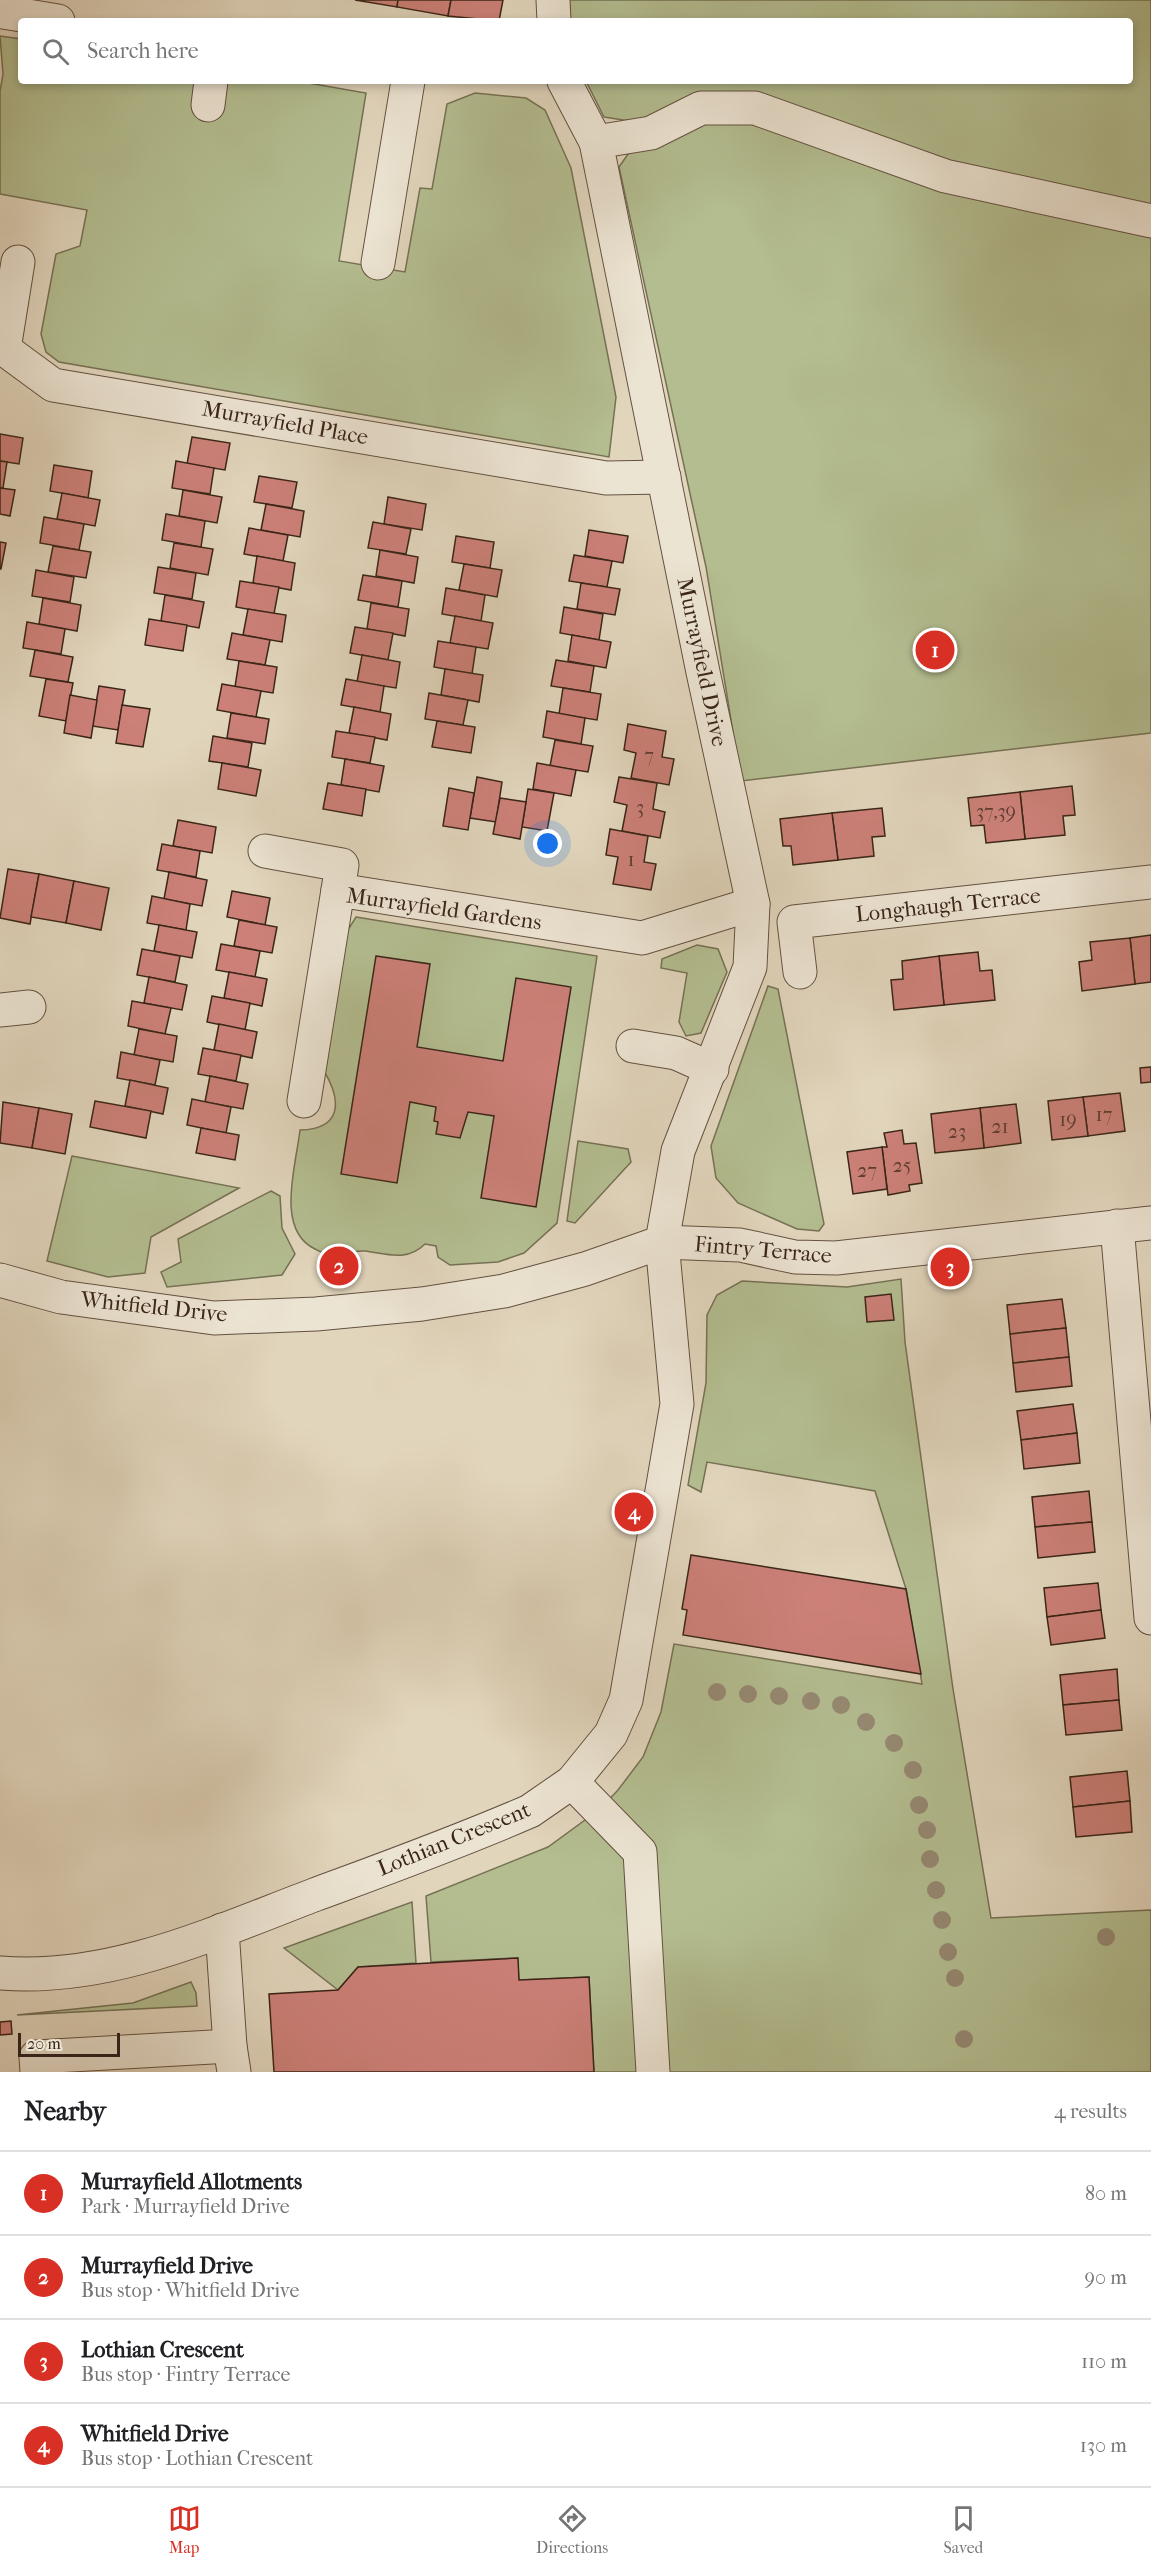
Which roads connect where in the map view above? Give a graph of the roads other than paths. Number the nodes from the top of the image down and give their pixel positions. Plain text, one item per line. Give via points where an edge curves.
1 (553, 0) edge
2 (3, 12) dead end
3 (40, 18) edge
4 (554, 18) edge
5 (408, 84) edge
6 (566, 84) edge
7 (596, 142) junction
8 (1151, 221) edge
9 (18, 262) dead end
10 (378, 263) dead end
11 (664, 477) junction
12 (265, 851) dead end
13 (1151, 882) edge
14 (338, 890) junction
15 (753, 904) junction
16 (800, 972) dead end
17 (633, 1046) dead end
18 (712, 1069) junction
19 (304, 1101) dead end
20 (1151, 1223) edge
21 (1117, 1226) junction
22 (662, 1242) junction
23 (0, 1280) edge
24 (1151, 1618) edge
25 (572, 1782) junction
26 (211, 1933) junction
27 (0, 1973) edge
28 (224, 2055) edge
29 (37, 2072) edge
30 (652, 2072) edge

1 - 4 street
2 - 3 street
5 - 10 street
6 - 7 street, Murrayfield Drive
7 - 8 street via 651,133 701,108 755,108 945,176
7 - 11 street, Murrayfield Drive
9 - 11 street, Murrayfield Place via 4,349 53,385 606,478
11 - 15 street, Murrayfield Drive
12 - 14 street via 342,865
13 - 16 street, Longhaugh Terrace via 794,922
14 - 15 street, Murrayfield Gardens via 642,938
14 - 19 street, Murrayfield Gardens
15 - 18 street, Murrayfield Drive via 750,967
17 - 18 street via 676,1053
18 - 22 street, Murrayfield Drive via 678,1151
20 - 21 street, Fintry Terrace
21 - 22 street, Fintry Terrace via 836,1258 795,1257 740,1245
21 - 24 street
22 - 23 street, Whitfield Drive via 504,1292 316,1314 214,1318 61,1297
22 - 25 street, Lothian Crescent via 677,1404 626,1700 612,1734
25 - 26 street, Lothian Crescent via 530,1811 483,1832
25 - 30 street via 640,1852
26 - 27 street, Lothian Crescent via 121,1964 71,1972
26 - 28 street
28 - 29 street via 36,2057

